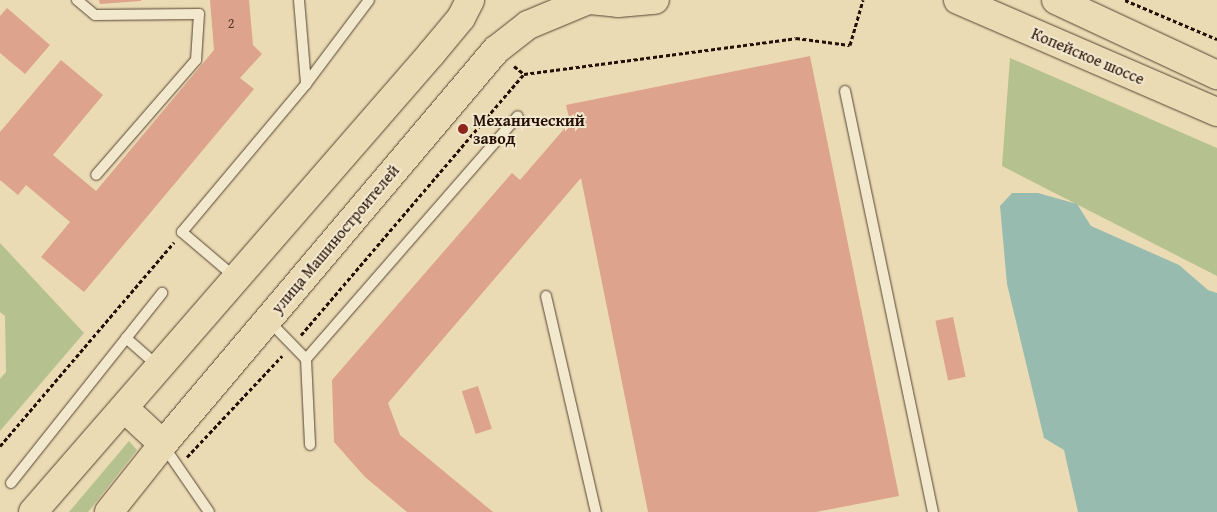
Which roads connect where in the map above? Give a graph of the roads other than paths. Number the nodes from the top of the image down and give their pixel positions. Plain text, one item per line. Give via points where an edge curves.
1 (77, 0) edge
2 (299, 0) edge
3 (369, 0) edge
4 (470, 0) edge
5 (589, 0) edge
6 (655, 0) edge
7 (958, 0) edge
8 (1056, 0) edge
9 (1217, 75) edge
10 (306, 84) junction
11 (845, 91) dead end
12 (1217, 112) edge
13 (518, 116) dead end
14 (96, 175) dead end
15 (236, 278) junction
16 (162, 293) dead end
17 (546, 296) dead end
18 (268, 320) junction
19 (126, 338) junction
20 (306, 359) junction
21 (159, 367) junction
22 (124, 408) junction
23 (162, 444) junction
24 (310, 445) dead end
25 (11, 483) dead end
26 (33, 512) edge
27 (109, 512) edge
28 (209, 512) edge
29 (596, 512) edge
30 (933, 512) edge

1 - 14 lane via 95,15 199,14 196,60
2 - 10 lane
3 - 10 lane
4 - 15 main road via 461,18 432,54
5 - 6 main road via 618,3
5 - 18 main road, улица Машиностроителей via 528,25 496,50
7 - 12 main road, Копейское шоссе
8 - 9 main road
10 - 15 lane via 182,232
11 - 30 lane
13 - 20 lane
15 - 21 main road
16 - 19 lane
17 - 29 lane
18 - 20 lane
18 - 23 main road, улица Машиностроителей
19 - 21 lane
19 - 25 lane
20 - 24 lane
21 - 22 main road
22 - 23 main road
22 - 26 main road
23 - 27 main road, улица Машиностроителей
23 - 28 lane

